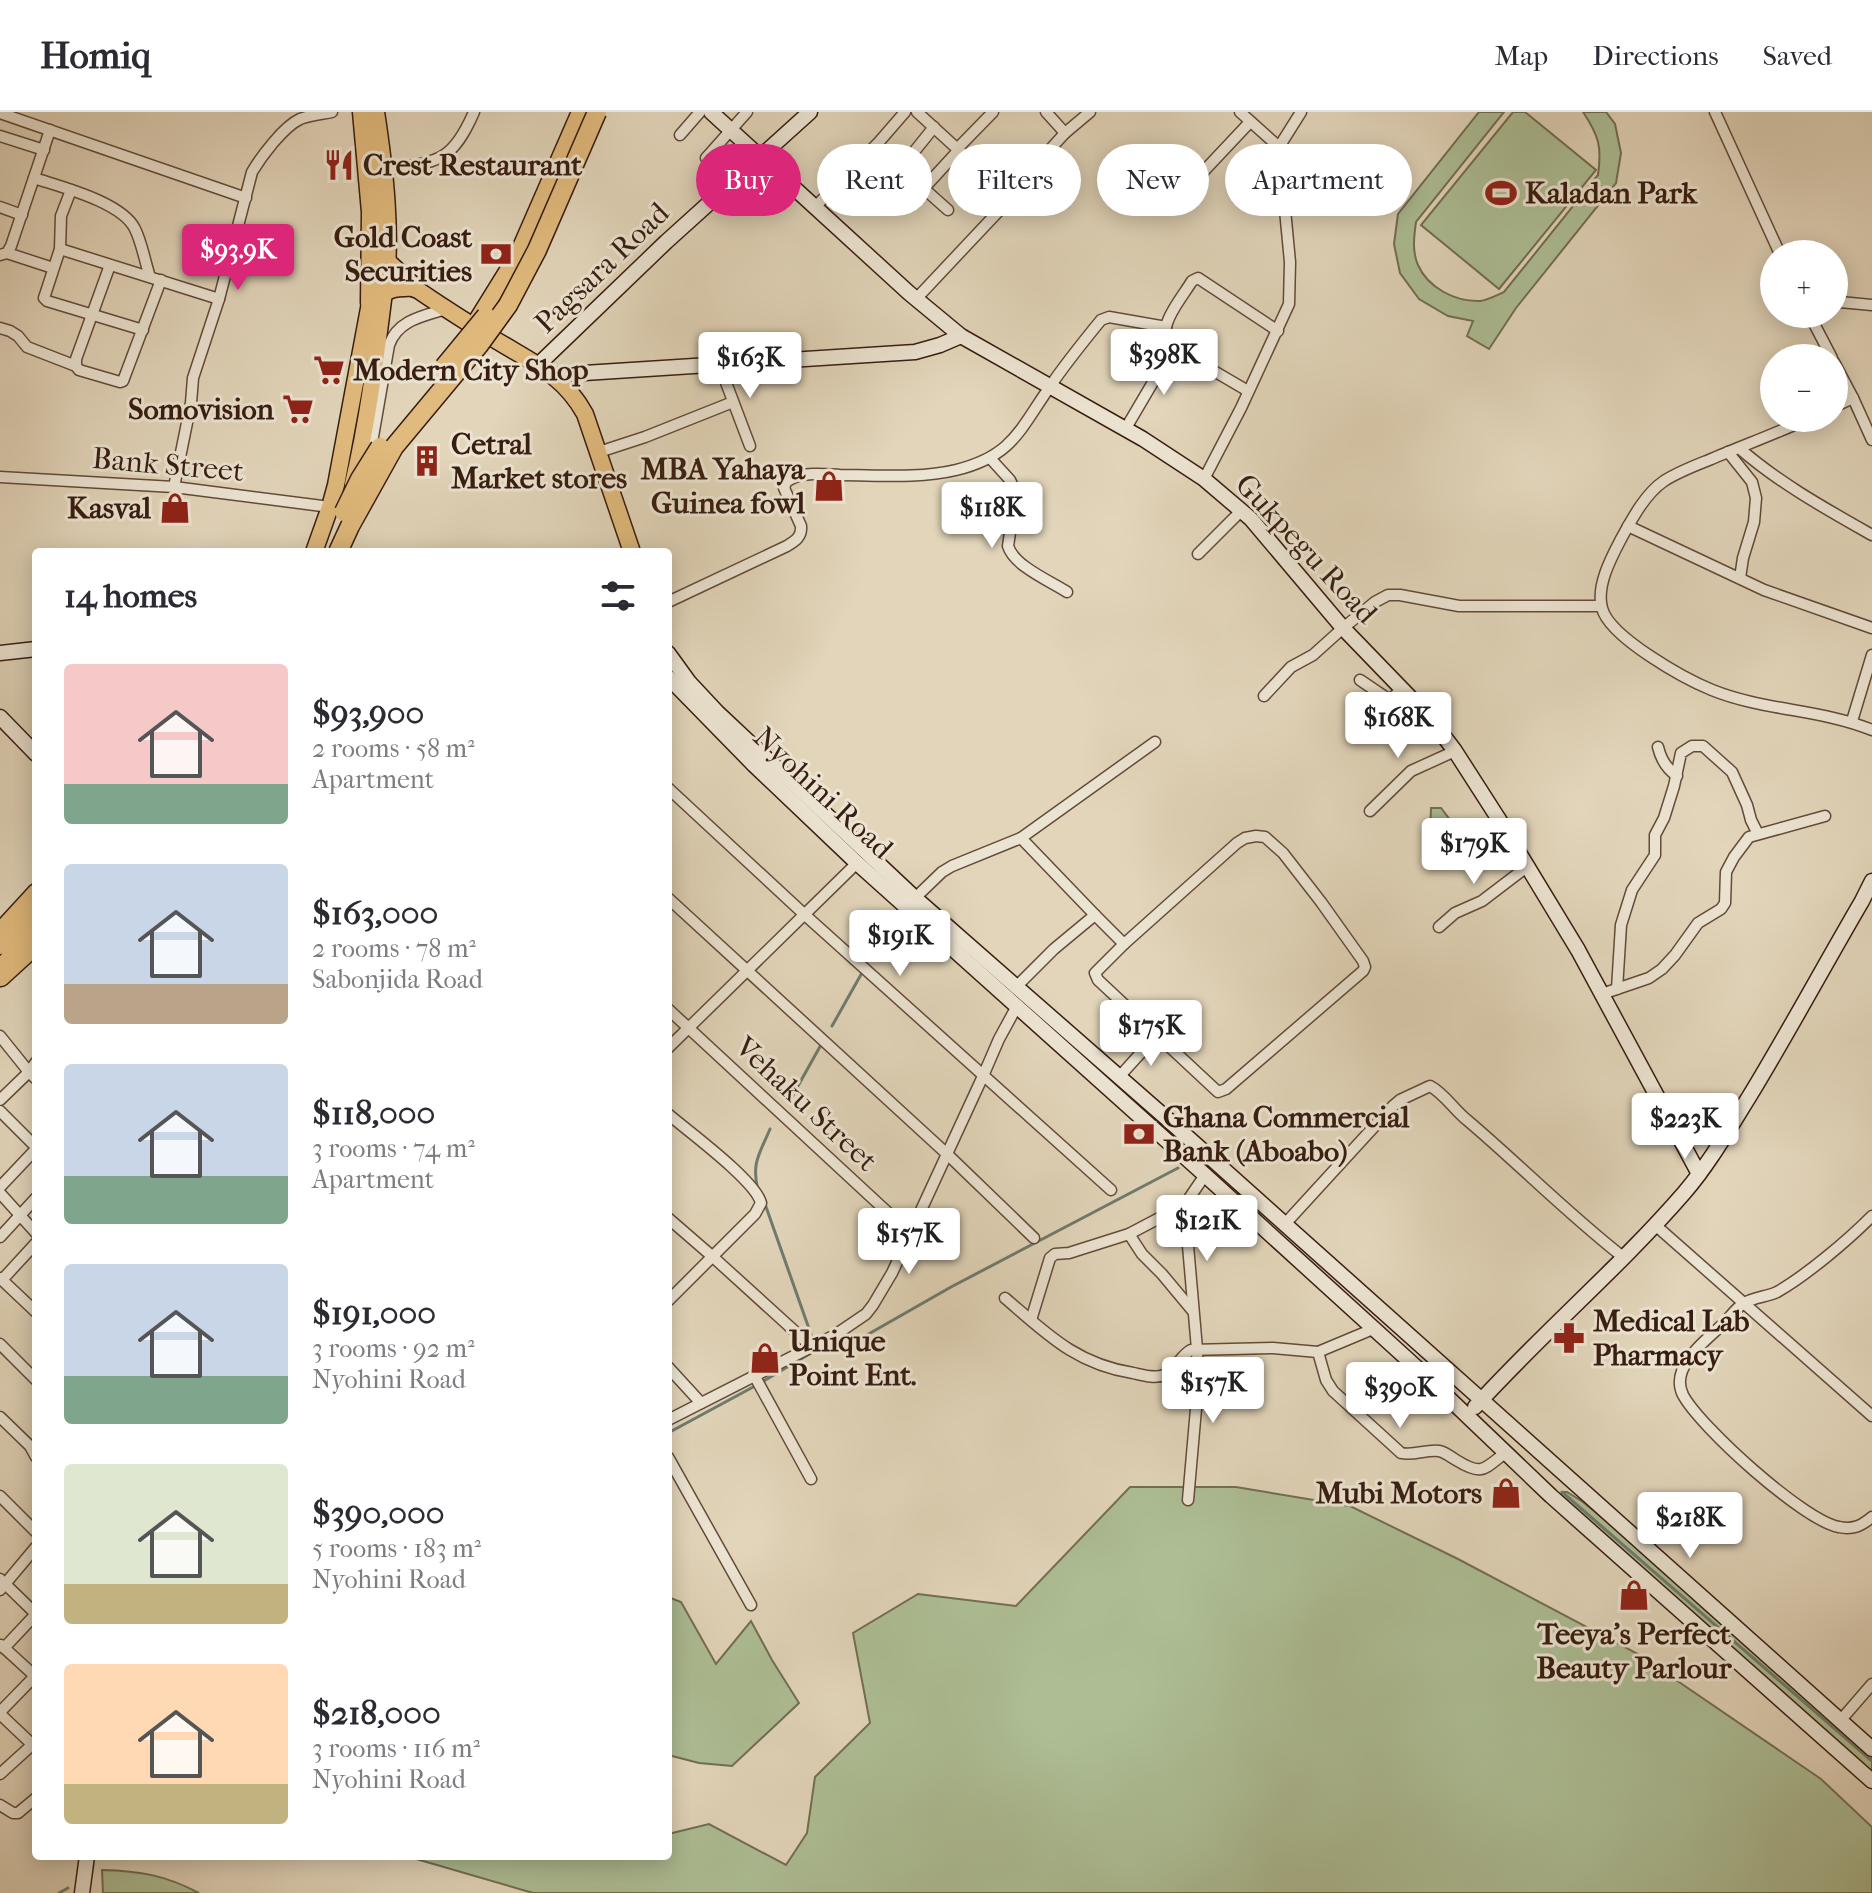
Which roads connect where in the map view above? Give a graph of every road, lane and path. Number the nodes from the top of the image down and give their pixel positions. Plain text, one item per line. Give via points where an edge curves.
1 (332, 112) edge
2 (362, 112) edge
3 (375, 112) edge
4 (474, 112) edge
5 (582, 112) edge
6 (597, 112) edge
7 (604, 112) edge
8 (700, 112) edge
9 (711, 112) edge
10 (747, 112) edge
11 (810, 112) edge
12 (905, 112) edge
13 (917, 112) edge
14 (993, 112) edge
15 (1046, 112) edge
16 (1090, 112) edge
17 (1240, 112) edge
18 (1301, 112) edge
19 (1715, 112) edge
20 (0, 113) edge
21 (1250, 122) junction
22 (934, 127) junction
23 (50, 130) junction
24 (731, 130) junction
25 (1065, 133) junction
26 (680, 135) dead end
27 (0, 136) edge
28 (718, 144) edge
29 (747, 144) edge
30 (774, 144) edge
31 (878, 144) edge
32 (920, 144) edge
33 (951, 144) edge
34 (963, 144) edge
35 (1055, 144) edge
36 (1276, 144) edge
37 (1281, 144) edge
38 (44, 150) junction
39 (948, 160) edge
40 (1209, 166) edge
41 (384, 170) junction
42 (34, 178) junction
43 (932, 179) edge
44 (71, 190) junction
45 (801, 194) edge
46 (932, 195) edge
47 (246, 198) junction
48 (0, 207) edge
49 (815, 207) joint
50 (948, 210) dead end
51 (22, 215) junction
52 (696, 215) edge
53 (994, 216) edge
54 (1285, 216) edge
55 (1774, 240) edge
56 (60, 249) junction
57 (3, 254) edge
58 (388, 263) junction
59 (110, 265) junction
60 (53, 268) junction
61 (155, 279) junction
62 (415, 288) junction
63 (377, 298) junction
64 (219, 299) junction
65 (916, 299) junction
66 (1848, 303) edge
67 (1872, 305) edge
68 (446, 309) junction
69 (93, 314) junction
70 (473, 326) junction
71 (1166, 327) junction
72 (0, 328) edge
73 (143, 330) junction
74 (1278, 331) junction
75 (961, 336) junction
76 (497, 341) junction
77 (1173, 348) junction
78 (719, 364) junction
79 (538, 365) junction
80 (76, 366) junction
81 (553, 375) junction
82 (1050, 387) junction
83 (1848, 388) edge
84 (1248, 391) junction
85 (1853, 398) junction
86 (1848, 400) edge
87 (733, 402) junction
88 (1126, 428) junction
89 (1776, 432) edge
90 (1872, 440) edge
91 (750, 446) dead end
92 (1733, 450) junction
93 (599, 452) junction
94 (990, 458) junction
95 (0, 477) edge
96 (1204, 479) junction
97 (174, 487) junction
98 (330, 507) junction
99 (1241, 511) junction
100 (1628, 526) junction
101 (1872, 535) edge
102 (315, 548) edge
103 (329, 548) edge
104 (339, 548) edge
105 (340, 548) edge
106 (348, 548) edge
107 (631, 548) edge
108 (1198, 554) dead end
109 (1740, 578) junction
110 (1067, 592) dead end
111 (672, 600) edge
112 (1601, 606) junction
113 (1343, 628) junction
114 (1872, 628) edge
115 (32, 649) edge
116 (0, 653) edge
117 (1872, 655) edge
118 (672, 659) edge
119 (1360, 680) dead end
120 (672, 686) edge
121 (1402, 689) junction
122 (1264, 696) dead end
123 (0, 717) edge
124 (1852, 721) junction
125 (1872, 730) edge
126 (1155, 742) dead end
127 (1658, 747) dead end
128 (32, 750) edge
129 (1455, 751) junction
130 (1677, 776) junction
131 (672, 792) edge
132 (1370, 811) dead end
133 (1825, 816) dead end
134 (1758, 834) junction
135 (1021, 838) junction
136 (857, 863) junction
137 (1528, 866) junction
138 (1872, 881) edge
139 (32, 896) edge
140 (915, 898) junction
141 (672, 902) edge
142 (32, 914) edge
143 (805, 915) junction
144 (1095, 915) junction
145 (1439, 927) dead end
146 (0, 931) edge
147 (32, 933) edge
148 (1124, 944) junction
149 (0, 945) edge
150 (32, 950) edge
151 (0, 970) edge
152 (748, 970) junction
153 (0, 979) edge
154 (1017, 986) junction
155 (1617, 989) junction
156 (1602, 994) junction
157 (1017, 1006) junction
158 (672, 1013) edge
159 (689, 1028) junction
160 (1157, 1035) junction
161 (0, 1036) edge
162 (672, 1044) edge
163 (32, 1076) edge
164 (983, 1076) junction
165 (1119, 1077) junction
166 (0, 1100) edge
167 (0, 1111) edge
168 (672, 1117) edge
169 (32, 1144) edge
170 (32, 1152) edge
171 (947, 1154) junction
172 (1699, 1174) junction
173 (1205, 1175) junction
174 (0, 1187) edge
175 (1111, 1190) dead end
176 (0, 1193) edge
177 (32, 1203) edge
178 (1186, 1204) junction
179 (21, 1215) junction
180 (1872, 1216) edge
181 (672, 1221) edge
182 (1654, 1224) junction
183 (1284, 1225) junction
184 (32, 1228) edge
185 (910, 1233) junction
186 (1129, 1234) junction
187 (0, 1237) edge
188 (1034, 1238) dead end
189 (32, 1247) edge
190 (713, 1257) junction
191 (1623, 1257) junction
192 (1, 1279) edge
193 (672, 1292) edge
194 (1005, 1298) dead end
195 (1744, 1303) junction
196 (32, 1308) edge
197 (1192, 1310) junction
198 (1031, 1320) junction
199 (1373, 1329) junction
200 (0, 1344) edge
201 (812, 1347) junction
202 (1197, 1349) junction
203 (1318, 1352) junction
204 (672, 1371) edge
205 (754, 1375) junction
206 (32, 1376) edge
207 (1481, 1400) junction
208 (701, 1403) junction
209 (1468, 1416) junction
210 (1872, 1416) edge
211 (0, 1417) edge
212 (672, 1418) edge
213 (32, 1450) edge
214 (1505, 1453) junction
215 (672, 1464) edge
216 (1569, 1478) junction
217 (811, 1479) dead end
218 (0, 1496) edge
219 (1551, 1496) junction
220 (1188, 1500) dead end
221 (1872, 1517) edge
222 (32, 1528) edge
223 (32, 1551) edge
224 (2, 1585) edge
225 (751, 1605) dead end
226 (32, 1611) edge
227 (32, 1618) edge
228 (2, 1646) edge
229 (32, 1673) edge
230 (32, 1679) edge
231 (1872, 1684) edge
232 (0, 1713) edge
233 (1840, 1721) junction
234 (32, 1744) edge
235 (32, 1748) edge
236 (1872, 1749) edge
237 (0, 1774) edge
238 (1872, 1781) edge
239 (32, 1801) edge
240 (0, 1805) edge
241 (86, 1860) edge
242 (82, 1893) edge

1 - 47 street via 291,126 252,172
2 - 63 highway
3 - 41 highway
4 - 41 street via 462,138 443,158
5 - 70 main road via 518,254
5 - 103 highway, bridge via 500,294 378,450
6 - 105 highway, bridge via 508,305 394,447
7 - 76 main road
8 - 26 street
9 - 24 main road, Gukpegu Road
10 - 24 street
11 - 30 main road, Pagsara Road
12 - 31 street
13 - 22 street
14 - 34 street
15 - 25 street
16 - 25 street
17 - 21 street
18 - 37 street
19 - 55 street
20 - 23 street
21 - 36 street
21 - 40 street
22 - 32 street
22 - 33 street
23 - 38 street
23 - 47 street
24 - 28 street
24 - 29 main road, Gukpegu Road
25 - 35 street
27 - 38 street
38 - 42 street
39 - 43 street
41 - 58 highway
42 - 44 street
42 - 51 street
44 - 56 street via 61,216
44 - 61 street via 95,198 134,226
45 - 49 main road, Gukpegu Road
46 - 50 street
47 - 64 street
48 - 51 street
49 - 65 main road, Gukpegu Road
51 - 57 street
52 - 79 main road, Pagsara Road
53 - 65 street
54 - 74 street via 1291,285
56 - 59 street
56 - 60 street
57 - 60 street
58 - 62 highway
58 - 63 highway
59 - 61 street
59 - 69 street
60 - 69 street via 44,298
61 - 64 street
61 - 73 street
62 - 63 main road via 399,288
62 - 68 main road
63 - 98 main road
63 - 104 main road via 376,355
64 - 97 street via 193,378
65 - 75 main road, Gukpegu Road
66 - 67 street
68 - 70 main road
68 - 106 street via 405,323 391,339
69 - 73 street
69 - 80 street
70 - 76 main road
71 - 74 street via 1198,278
71 - 77 street via 1164,339
71 - 82 street via 1101,320
72 - 80 street via 27,347
73 - 80 street via 123,381
74 - 84 street
75 - 78 main road via 915,352
75 - 82 main road, Gukpegu Road
76 - 79 main road
77 - 84 street
77 - 88 street
78 - 81 main road
78 - 87 street
79 - 81 main road
81 - 93 main road via 577,400
82 - 88 main road, Gukpegu Road
82 - 94 street via 1018,435
83 - 85 street
84 - 96 street
85 - 86 street
85 - 90 street
87 - 91 street
87 - 93 street
88 - 96 main road, Gukpegu Road
89 - 92 street
92 - 100 street via 1663,482
92 - 101 street
92 - 109 street via 1756,498
93 - 107 main road
94 - 110 street via 1016,493 1009,551
94 - 111 street via 939,473 790,479 784,488 801,526 799,538
95 - 97 street, Bank Street
96 - 99 main road, Gukpegu Road
97 - 98 street, Bank Street
98 - 102 main road
99 - 108 street
99 - 113 main road, Gukpegu Road
100 - 109 street
100 - 112 street via 1607,569
109 - 114 street
112 - 113 street via 1459,606 1394,594
112 - 124 street via 1623,636 1713,691
113 - 121 main road, Gukpegu Road
113 - 122 street via 1291,667
115 - 116 main road
117 - 124 street
118 - 140 main road, Nyohini Road via 717,712
119 - 121 street via 1388,699
120 - 136 main road, Nyohini Road
121 - 129 main road, Gukpegu Road
123 - 128 main road
124 - 125 street
126 - 135 street
127 - 130 street via 1667,769
129 - 132 street via 1411,771
129 - 137 main road, Gukpegu Road
130 - 134 street via 1681,753 1703,746 1732,772
130 - 155 street via 1655,835 1655,855 1632,890 1621,925
131 - 143 street
133 - 134 street
134 - 155 street via 1743,842 1726,872 1721,909 1698,923 1662,969
135 - 140 street via 952,866
135 - 144 street
136 - 143 street
136 - 157 main road, Nyohini Road
137 - 145 street
137 - 156 main road, Gukpegu Road
138 - 172 main road via 1772,1060
139 - 146 main road
140 - 154 main road, Nyohini Road
141 - 152 street
142 - 149 highway
143 - 152 street
143 - 164 street
144 - 148 street
144 - 154 street
147 - 151 highway
148 - 160 street via 1095,976
148 - 160 street via 1237,843 1256,836 1283,853 1363,961 1363,971 1222,1091
150 - 153 main road
152 - 159 street
152 - 171 street
154 - 165 main road, Nyohini Road
155 - 156 street
156 - 172 main road, Gukpegu Road
157 - 164 street
157 - 173 main road, Nyohini Road
158 - 159 street, Vehaku Street
159 - 162 street
159 - 185 street, Vehaku Street
160 - 165 street
161 - 163 street
163 - 166 street
164 - 171 street
164 - 175 street
165 - 183 main road, Nyohini Road
167 - 169 street
168 - 190 street via 760,1197 759,1208
170 - 174 street
171 - 185 street
171 - 188 street
172 - 182 main road
173 - 178 street
173 - 199 main road, Nyohini Road
176 - 179 street
177 - 179 street
178 - 186 street
178 - 197 street
179 - 184 street
179 - 187 street
180 - 195 street via 1806,1272 1775,1293
181 - 190 street
182 - 191 main road
182 - 195 street
183 - 191 street via 1393,1106 1430,1086
183 - 207 main road, Nyohini Road
185 - 201 street via 866,1314
186 - 197 street
186 - 198 street via 1050,1258
189 - 192 street
190 - 193 street
190 - 201 street
191 - 207 main road
192 - 196 street
194 - 198 street
195 - 210 street
195 - 221 street via 1692,1355 1679,1381 1682,1393 1729,1448 1816,1518 1852,1529
197 - 202 street
198 - 202 street via 1073,1353 1118,1371 1163,1375
199 - 203 street
199 - 209 main road, Nyohini Road
200 - 206 street
201 - 205 street
202 - 203 street
202 - 220 street
203 - 214 street via 1333,1391 1401,1453 1438,1451 1478,1471
204 - 208 street
205 - 208 street
205 - 217 street
207 - 209 main road
207 - 216 main road, Nyohini Road
208 - 212 street
209 - 214 main road, Nyohini Road
211 - 213 street
214 - 219 main road, Nyohini Road
215 - 225 street
216 - 219 main road via 1553,1480
216 - 233 main road, Nyohini Road
218 - 222 street
219 - 238 main road, Nyohini Road
223 - 224 street
224 - 226 street
227 - 228 street
228 - 229 street
230 - 232 street
231 - 233 street
232 - 234 street
233 - 236 main road, Nyohini Road
235 - 237 street
239 - 240 street via 18,1813
241 - 242 main road

